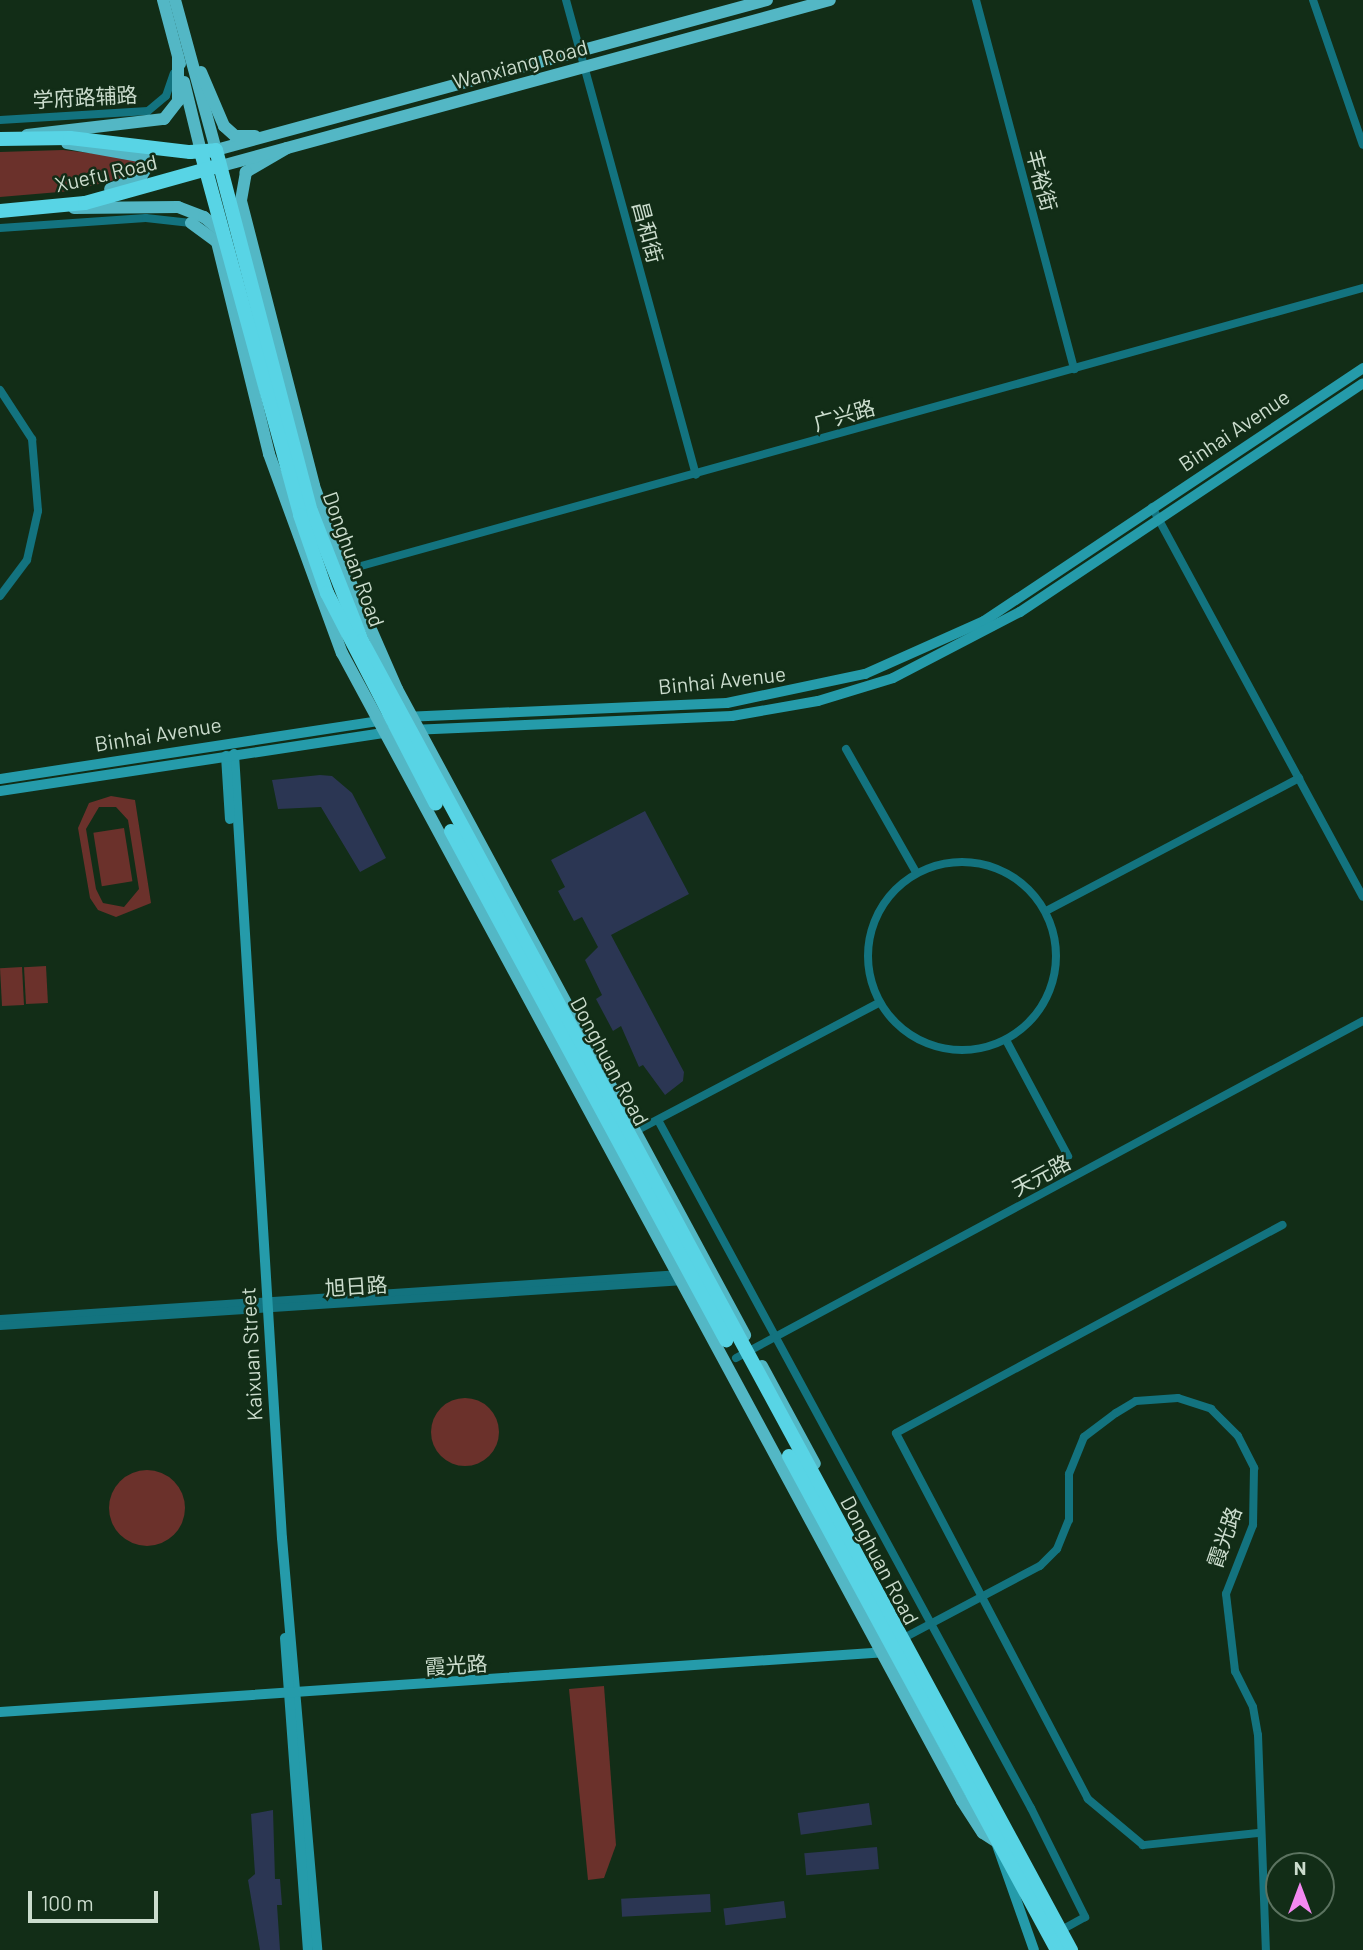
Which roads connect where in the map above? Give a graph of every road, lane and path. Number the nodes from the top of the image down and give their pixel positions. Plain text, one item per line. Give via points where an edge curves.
1 (163, 0) edge
2 (175, 0) edge
3 (566, 0) edge
4 (768, 0) edge
5 (830, 0) edge
6 (976, 0) edge
7 (1313, 0) edge
8 (580, 51) junction
9 (184, 55) junction
10 (584, 66) junction
11 (0, 120) edge
12 (286, 133) junction
13 (45, 138) junction
14 (4, 139) edge
15 (1363, 145) edge
16 (287, 148) junction
17 (216, 149) junction
18 (201, 152) junction
19 (221, 166) junction
20 (205, 169) junction
21 (57, 207) junction
22 (0, 211) edge
23 (191, 223) joint
24 (0, 228) edge
25 (224, 234) junction
26 (1363, 288) edge
27 (1363, 368) edge
28 (1074, 369) junction
29 (1363, 383) edge
30 (0, 390) edge
31 (696, 474) junction
32 (1153, 507) junction
33 (1159, 518) junction
34 (339, 572) junction
35 (0, 596) edge
36 (399, 725) junction
37 (846, 749) dead end
38 (230, 755) junction
39 (1299, 778) junction
40 (0, 779) edge
41 (0, 791) edge
42 (916, 872) junction
43 (1363, 897) edge
44 (1046, 911) junction
45 (880, 1002) junction
46 (1363, 1021) edge
47 (1006, 1040) junction
48 (658, 1120) junction
49 (622, 1138) junction
50 (1068, 1156) dead end
51 (1283, 1225) dead end
52 (694, 1272) junction
53 (265, 1306) junction
54 (0, 1319) edge
55 (0, 1326) edge
56 (776, 1338) junction
57 (745, 1354) junction
58 (980, 1599) junction
59 (931, 1623) junction
60 (893, 1646) junction
61 (293, 1691) junction
62 (0, 1707) edge
63 (0, 1713) edge
64 (1258, 1833) junction
65 (997, 1842) junction
66 (1060, 1931) junction
67 (308, 1950) edge
68 (317, 1950) edge
69 (1034, 1950) edge
70 (1057, 1950) edge
71 (1071, 1950) edge
72 (1266, 1950) edge

1 - 9 main road
2 - 9 main road
3 - 8 street, 昌和街
4 - 8 main road, Wanxiang Road
5 - 10 main road, Wanxiang Road
6 - 28 street, 丰裕街
7 - 15 street
8 - 10 street, 昌和街
8 - 12 main road, Wanxiang Road
9 - 11 street, 学府路辅路 via 166,96 156,107 138,113
9 - 12 main road via 228,131 243,137
9 - 14 main road via 178,102 157,122
9 - 17 main road
9 - 18 main road
10 - 16 main road, Wanxiang Road
10 - 31 street, 昌和街
12 - 17 main road, Wanxiang Road
13 - 14 highway, Xuefu Road
13 - 18 highway, Xuefu Road
13 - 21 main road via 141,155 148,165 128,184
16 - 19 main road, Wanxiang Road
16 - 34 main road via 246,172 241,201
17 - 18 highway, Xuefu Road
17 - 19 highway, Donghuan Road
18 - 20 highway, Donghuan Road
19 - 20 highway, Xuefu Road
19 - 34 highway, Donghuan Road via 311,511
20 - 21 highway, Xuefu Road
20 - 25 highway, Donghuan Road
21 - 22 highway, Xuefu Road
21 - 25 main road via 178,207 204,217
23 - 24 street via 146,218
23 - 36 main road via 217,242 295,534 325,615
25 - 36 highway, Donghuan Road via 300,515 327,593
26 - 28 street, 广兴路
27 - 32 main road, Binhai Avenue
28 - 31 street, 广兴路
29 - 33 main road, Binhai Avenue
30 - 35 street via 32,439 38,511 27,560
31 - 34 street, 广兴路
32 - 33 street
32 - 36 main road, Binhai Avenue via 984,621 924,651 837,682 699,706
33 - 36 main road, Binhai Avenue via 966,644 846,693 710,718
33 - 39 street
34 - 36 highway, Donghuan Road
36 - 38 main road, Binhai Avenue
36 - 40 main road, Binhai Avenue
36 - 49 highway, Donghuan Road
36 - 49 main road
37 - 42 street
38 - 41 main road, Binhai Avenue
38 - 53 main road, Kaixuan Street
39 - 43 street
39 - 44 street
42 - 44 street via 944,863 993,867 1028,887
42 - 45 street via 890,893 873,921 866,953
44 - 47 street via 1055,939 1053,979 1030,1022
45 - 47 street via 911,1036 942,1049 975,1050
45 - 48 street
46 - 56 street, 天元路
47 - 50 street
48 - 49 street
48 - 56 street
49 - 52 highway, Donghuan Road
49 - 52 main road
51 - 58 street via 896,1433
52 - 53 street, 旭日路
52 - 57 highway, Donghuan Road
52 - 57 main road
52 - 60 main road
53 - 54 street, 旭日路
53 - 55 street, 旭日路
53 - 61 main road, Kaixuan Street
56 - 57 street, 天元路
56 - 59 street
57 - 60 highway, Donghuan Road
58 - 59 street, 霞光路
58 - 64 street via 1088,1799 1133,1837 1143,1845
58 - 64 street, 霞光路 via 1040,1566 1057,1549 1069,1520 1069,1474 1084,1437 1136,1401 1178,1398 1211,1409 1237,1436 1254,1468 1253,1525 1226,1594 1235,1671 1253,1707 1258,1735
59 - 60 street, 霞光路
59 - 66 street via 1084,1917
60 - 61 main road, 霞光路
60 - 65 highway, Donghuan Road
60 - 66 highway, Donghuan Road
61 - 62 main road, 霞光路
61 - 63 main road, 霞光路
61 - 67 main road, Kaixuan Street
61 - 68 main road, Kaixuan Street
64 - 72 street, 霞光路
65 - 69 main road via 1004,1877 1031,1931
65 - 70 highway, Donghuan Road
66 - 71 highway, Donghuan Road

